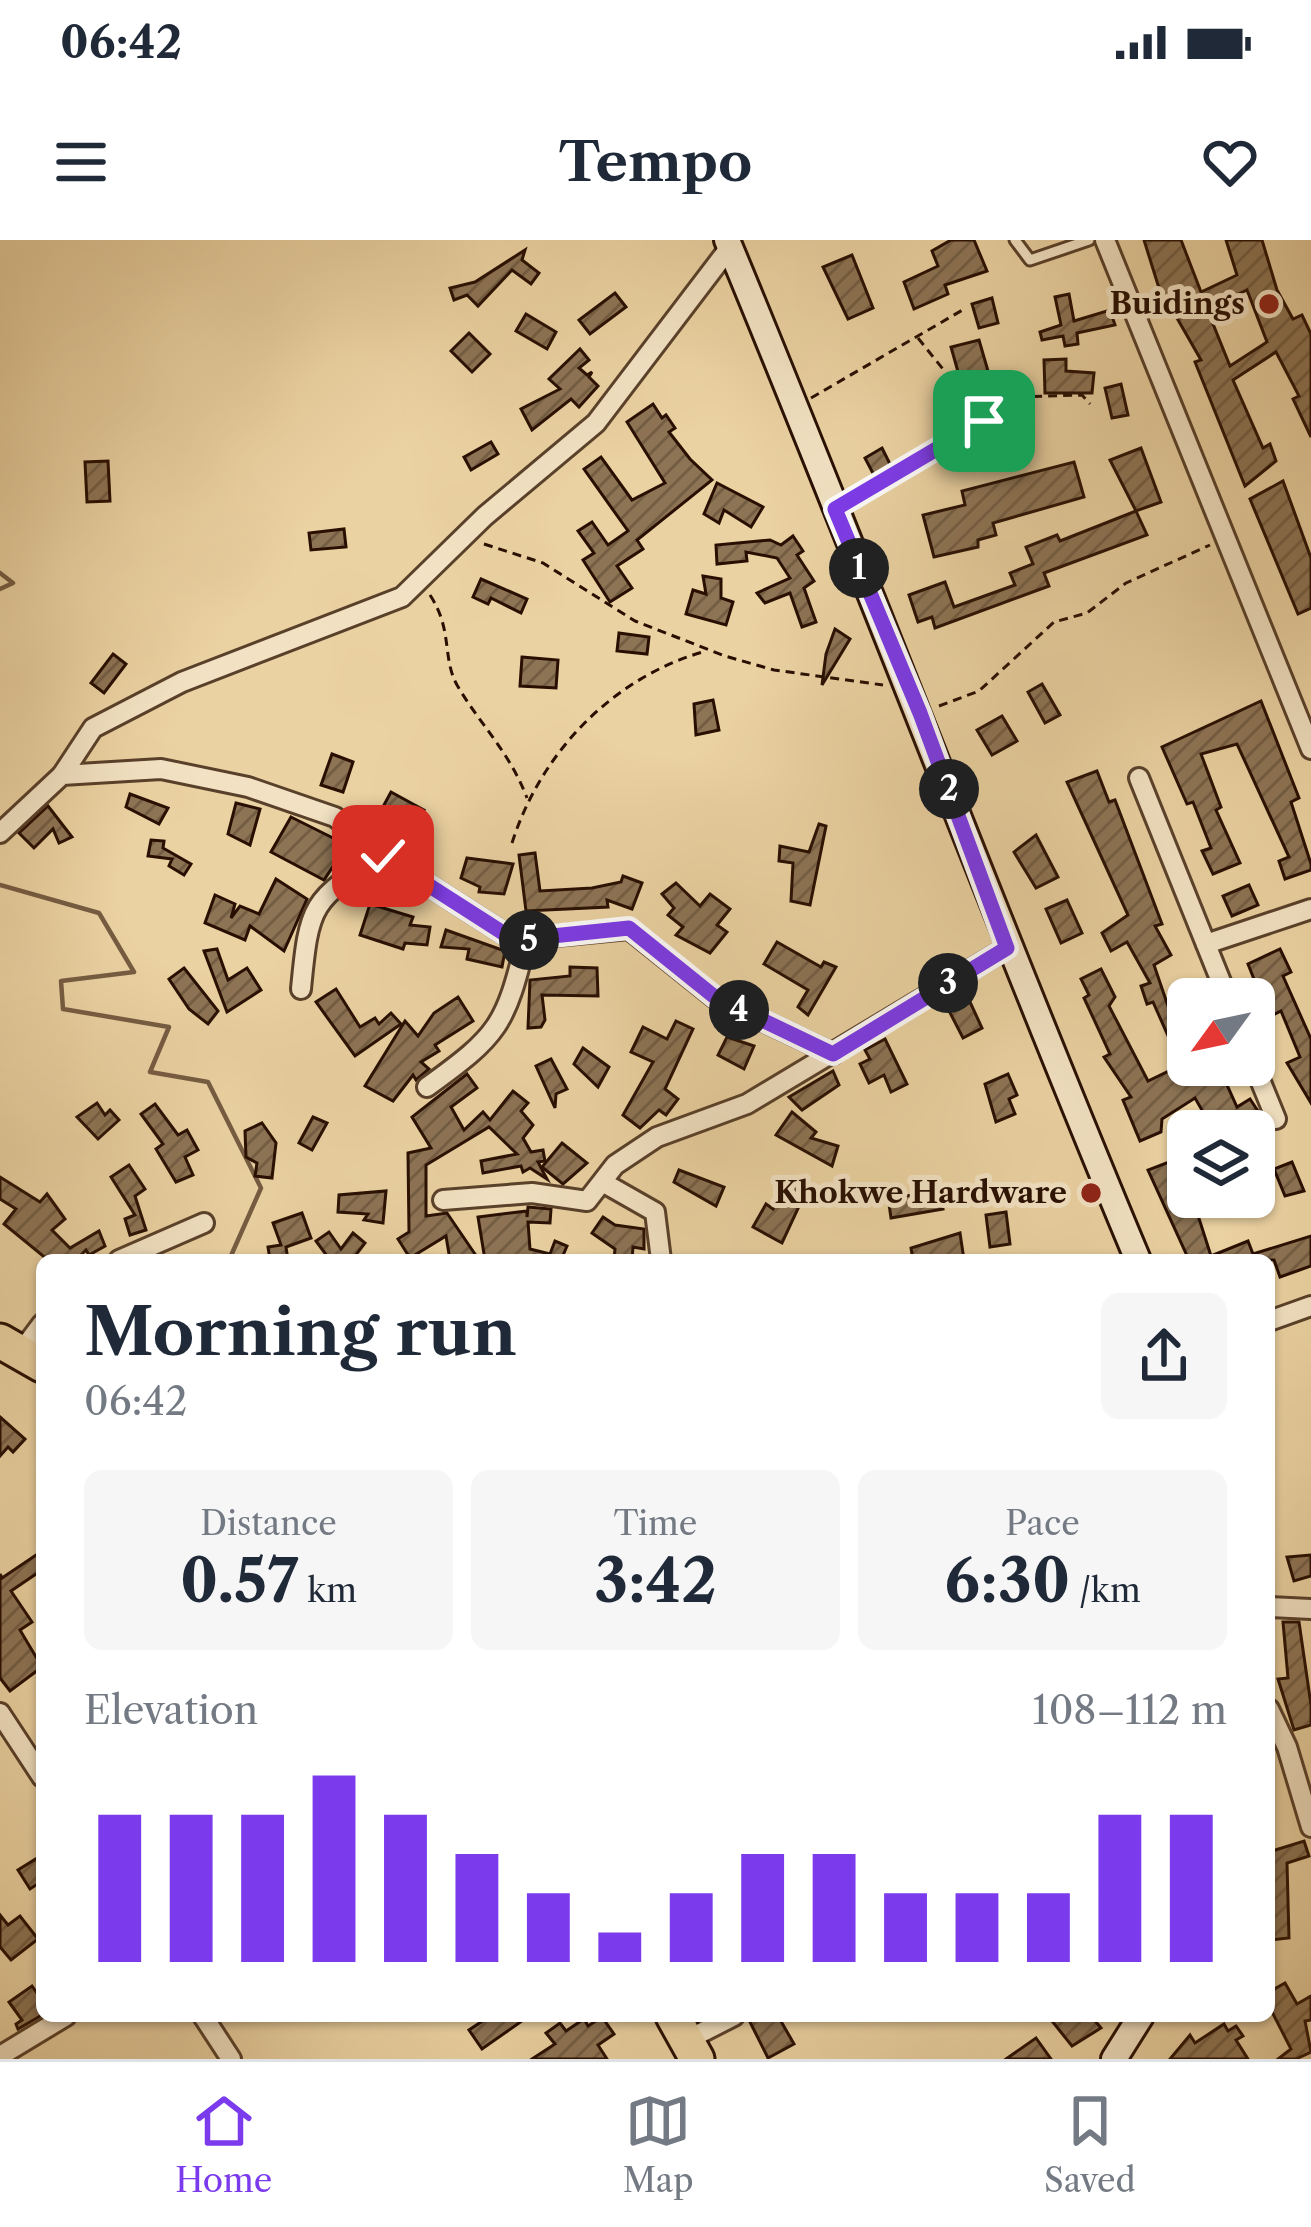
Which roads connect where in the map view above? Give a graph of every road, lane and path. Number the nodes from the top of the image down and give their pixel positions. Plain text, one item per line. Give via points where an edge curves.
1 (1015, 240) edge
2 (1089, 240) edge
3 (1105, 240) edge
4 (728, 243) edge
5 (966, 308) dead end
6 (917, 336) junction
7 (1090, 404) dead end
8 (794, 408) junction
9 (984, 421) junction
10 (835, 509) junction
11 (465, 538) junction
12 (1225, 538) junction
13 (423, 580) junction
14 (709, 650) junction
15 (908, 682) junction
16 (920, 713) junction
17 (1311, 749) edge
18 (62, 775) junction
19 (1139, 778) dead end
20 (527, 800) junction
21 (0, 832) edge
22 (512, 843) dead end
23 (383, 856) junction
24 (1311, 909) edge
25 (526, 940) junction
26 (1206, 944) junction
27 (1007, 948) junction
28 (1220, 978) edge
29 (301, 989) dead end
30 (833, 1054) junction
31 (1263, 1086) edge
32 (427, 1087) dead end
33 (1276, 1119) dead end
34 (604, 1183) junction
35 (443, 1200) dead end
36 (204, 1223) dead end
37 (133, 1254) edge
38 (660, 1254) edge
39 (1135, 1254) edge
40 (1311, 1306) edge
41 (1275, 1319) edge
42 (1275, 1607) edge
43 (1311, 1609) edge
44 (0, 1713) edge
45 (1275, 1722) edge
46 (36, 1769) edge
47 (1311, 1827) edge
48 (56, 2022) edge
49 (206, 2022) edge
50 (721, 2022) edge
51 (1138, 2022) edge
52 (686, 2038) edge
53 (0, 2056) edge
54 (232, 2059) edge
55 (1114, 2059) edge

1 - 2 lane via 1030,260
3 - 12 street
4 - 8 main road
4 - 11 street via 596,424
5 - 6 path
6 - 8 path
6 - 9 path
7 - 9 path via 1082,395 1021,397
8 - 10 main road
9 - 10 path
10 - 15 main road
11 - 13 street
11 - 14 path via 543,563 635,621
12 - 16 path via 1126,583 1087,613 1054,622 980,691
12 - 17 street
13 - 18 street via 402,597 182,682 93,728
13 - 20 path via 446,620 455,682 500,741
14 - 15 path via 845,682
14 - 20 path via 658,666 620,692 580,726
15 - 16 main road
16 - 27 main road
18 - 21 street
18 - 23 street via 160,769 248,788 335,818
19 - 26 street
20 - 22 path
23 - 25 street via 501,934
23 - 29 street via 315,906
24 - 26 street
25 - 30 street via 629,928 716,998
25 - 32 street via 499,1028
26 - 28 street
27 - 30 street
27 - 39 main road
30 - 34 street via 747,1105 657,1137
31 - 33 street
34 - 35 street via 586,1201 532,1193
34 - 38 street via 656,1212
36 - 37 street
40 - 41 street
42 - 43 street
44 - 46 street
45 - 47 street
48 - 53 street
49 - 54 street
50 - 52 street
51 - 55 main road

